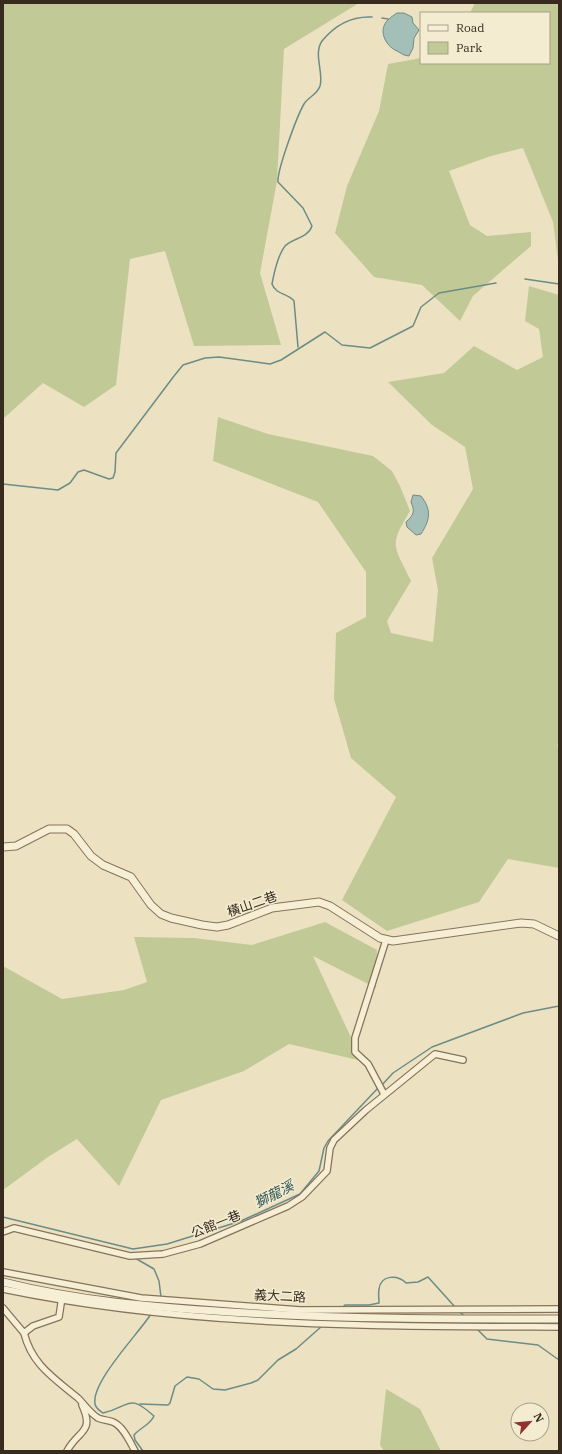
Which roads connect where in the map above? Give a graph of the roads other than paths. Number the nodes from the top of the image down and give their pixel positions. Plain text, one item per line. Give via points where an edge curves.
1 (3, 847) edge
2 (559, 936) edge
3 (386, 940) junction
4 (463, 1060) dead end
5 (383, 1092) junction
6 (3, 1232) edge
7 (3, 1272) edge
8 (3, 1282) edge
9 (3, 1289) edge
10 (62, 1298) junction
11 (3, 1308) edge
12 (559, 1310) edge
13 (559, 1319) edge
14 (559, 1327) edge
15 (24, 1333) junction
16 (78, 1398) junction
17 (67, 1451) edge
18 (135, 1451) edge

1 - 3 street, 橫山二巷 via 16,846 49,829 67,829 103,865 131,876 151,905 171,918 217,927 272,908 319,902
2 - 3 street via 528,923
3 - 5 street via 355,1038 355,1052 368,1064
4 - 5 street, 公館一巷 via 435,1054
5 - 6 street, 公館一巷 via 334,1140 330,1148 327,1171 302,1197 288,1206 200,1244 163,1254 130,1256 14,1228
7 - 12 street, 義大二路 via 141,1298 300,1310
8 - 10 street, 義大二路
9 - 10 street, 義大二路
10 - 13 street, 義大二路 via 147,1307 300,1316
10 - 14 street, 義大二路 via 151,1312 300,1324
10 - 15 street via 59,1317 33,1326
11 - 15 street
15 - 16 street via 35,1358 62,1386
16 - 17 street via 87,1414 87,1426
16 - 18 street via 98,1418 114,1422 124,1432

